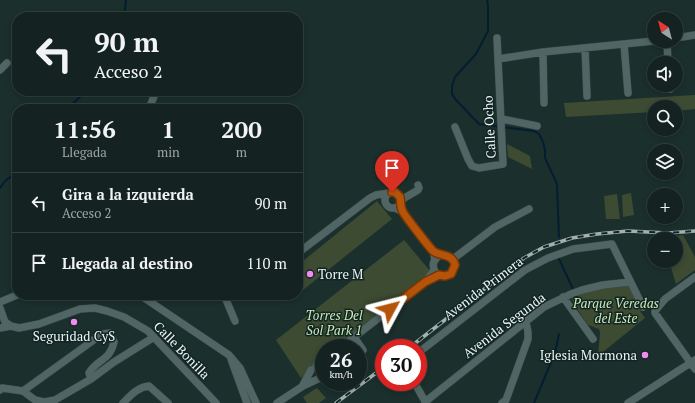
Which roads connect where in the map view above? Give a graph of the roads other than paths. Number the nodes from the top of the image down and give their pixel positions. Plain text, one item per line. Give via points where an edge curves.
1 (695, 35) edge
2 (683, 37) edge
3 (497, 38) dead end
4 (647, 42) edge
5 (624, 44) junction
6 (585, 48) junction
7 (543, 52) junction
8 (498, 59) junction
9 (7, 63) dead end
10 (0, 70) edge
11 (628, 93) dead end
12 (587, 96) dead end
13 (544, 103) dead end
14 (502, 124) junction
15 (537, 126) dead end
16 (455, 127) dead end
17 (418, 185) dead end
18 (387, 196) junction
19 (399, 204) junction
20 (529, 209) dead end
21 (303, 249) edge
22 (438, 258) junction
23 (452, 259) junction
24 (437, 273) junction
25 (695, 276) edge
26 (630, 282) junction
27 (12, 297) edge
28 (563, 297) junction
29 (147, 300) edge
30 (226, 300) edge
31 (0, 302) edge
32 (643, 307) dead end
33 (0, 308) edge
34 (2, 319) edge
35 (235, 321) dead end
36 (526, 322) junction
37 (11, 326) junction
38 (0, 328) edge
39 (154, 337) junction
40 (354, 337) joint
41 (351, 339) edge
42 (593, 339) dead end
43 (427, 346) edge
44 (229, 355) junction
45 (693, 364) edge
46 (315, 367) edge
47 (91, 379) junction
48 (315, 379) edge
49 (303, 386) junction
50 (0, 390) edge
51 (23, 391) junction
52 (419, 391) edge
53 (425, 402) edge
54 (505, 402) edge
55 (123, 403) edge
56 (168, 403) edge
57 (216, 403) edge
58 (247, 403) edge
59 (256, 403) edge
60 (277, 403) edge
61 (628, 403) edge

1 - 2 street
3 - 8 street, Calle Ocho
4 - 5 street
5 - 6 street
5 - 11 street
6 - 7 street
6 - 12 street
7 - 8 street
7 - 13 street
8 - 14 street, Calle Ocho
9 - 10 street
14 - 15 street
14 - 16 street, Calle Ocho via 503,164 475,168 468,159
17 - 19 street via 418,190
18 - 19 street via 395,192 398,194
18 - 19 street via 386,206 392,208
18 - 21 street via 376,195 370,198
19 - 22 street
20 - 23 street via 495,228
22 - 23 street via 446,255
22 - 24 street via 434,263
23 - 24 street via 455,265 453,271 445,276
24 - 40 street
25 - 45 street via 655,309 655,314
26 - 28 street, Avenida Segunda via 603,285
26 - 32 street
26 - 43 street, Avenida Primera via 612,244 573,249 525,270
27 - 31 street
28 - 36 street, Avenida Segunda
28 - 42 street
29 - 44 street
30 - 35 street
33 - 34 street
34 - 37 street
36 - 53 street, Avenida Segunda
36 - 54 street via 528,339
37 - 38 street, Calle Bonilla
37 - 39 street, Calle Bonilla via 19,328 35,325 72,311 95,308 124,317
39 - 47 street
39 - 57 street, Calle Bonilla
40 - 41 street
44 - 58 street
44 - 59 street via 240,368
45 - 61 street
46 - 49 street
47 - 51 street via 55,400 44,402 35,400
47 - 51 street via 89,373 92,368 113,349 114,342 110,333 102,334
48 - 49 street
49 - 60 street
50 - 51 street via 7,388
52 - 53 street
55 - 56 street via 135,391 143,386 149,386

